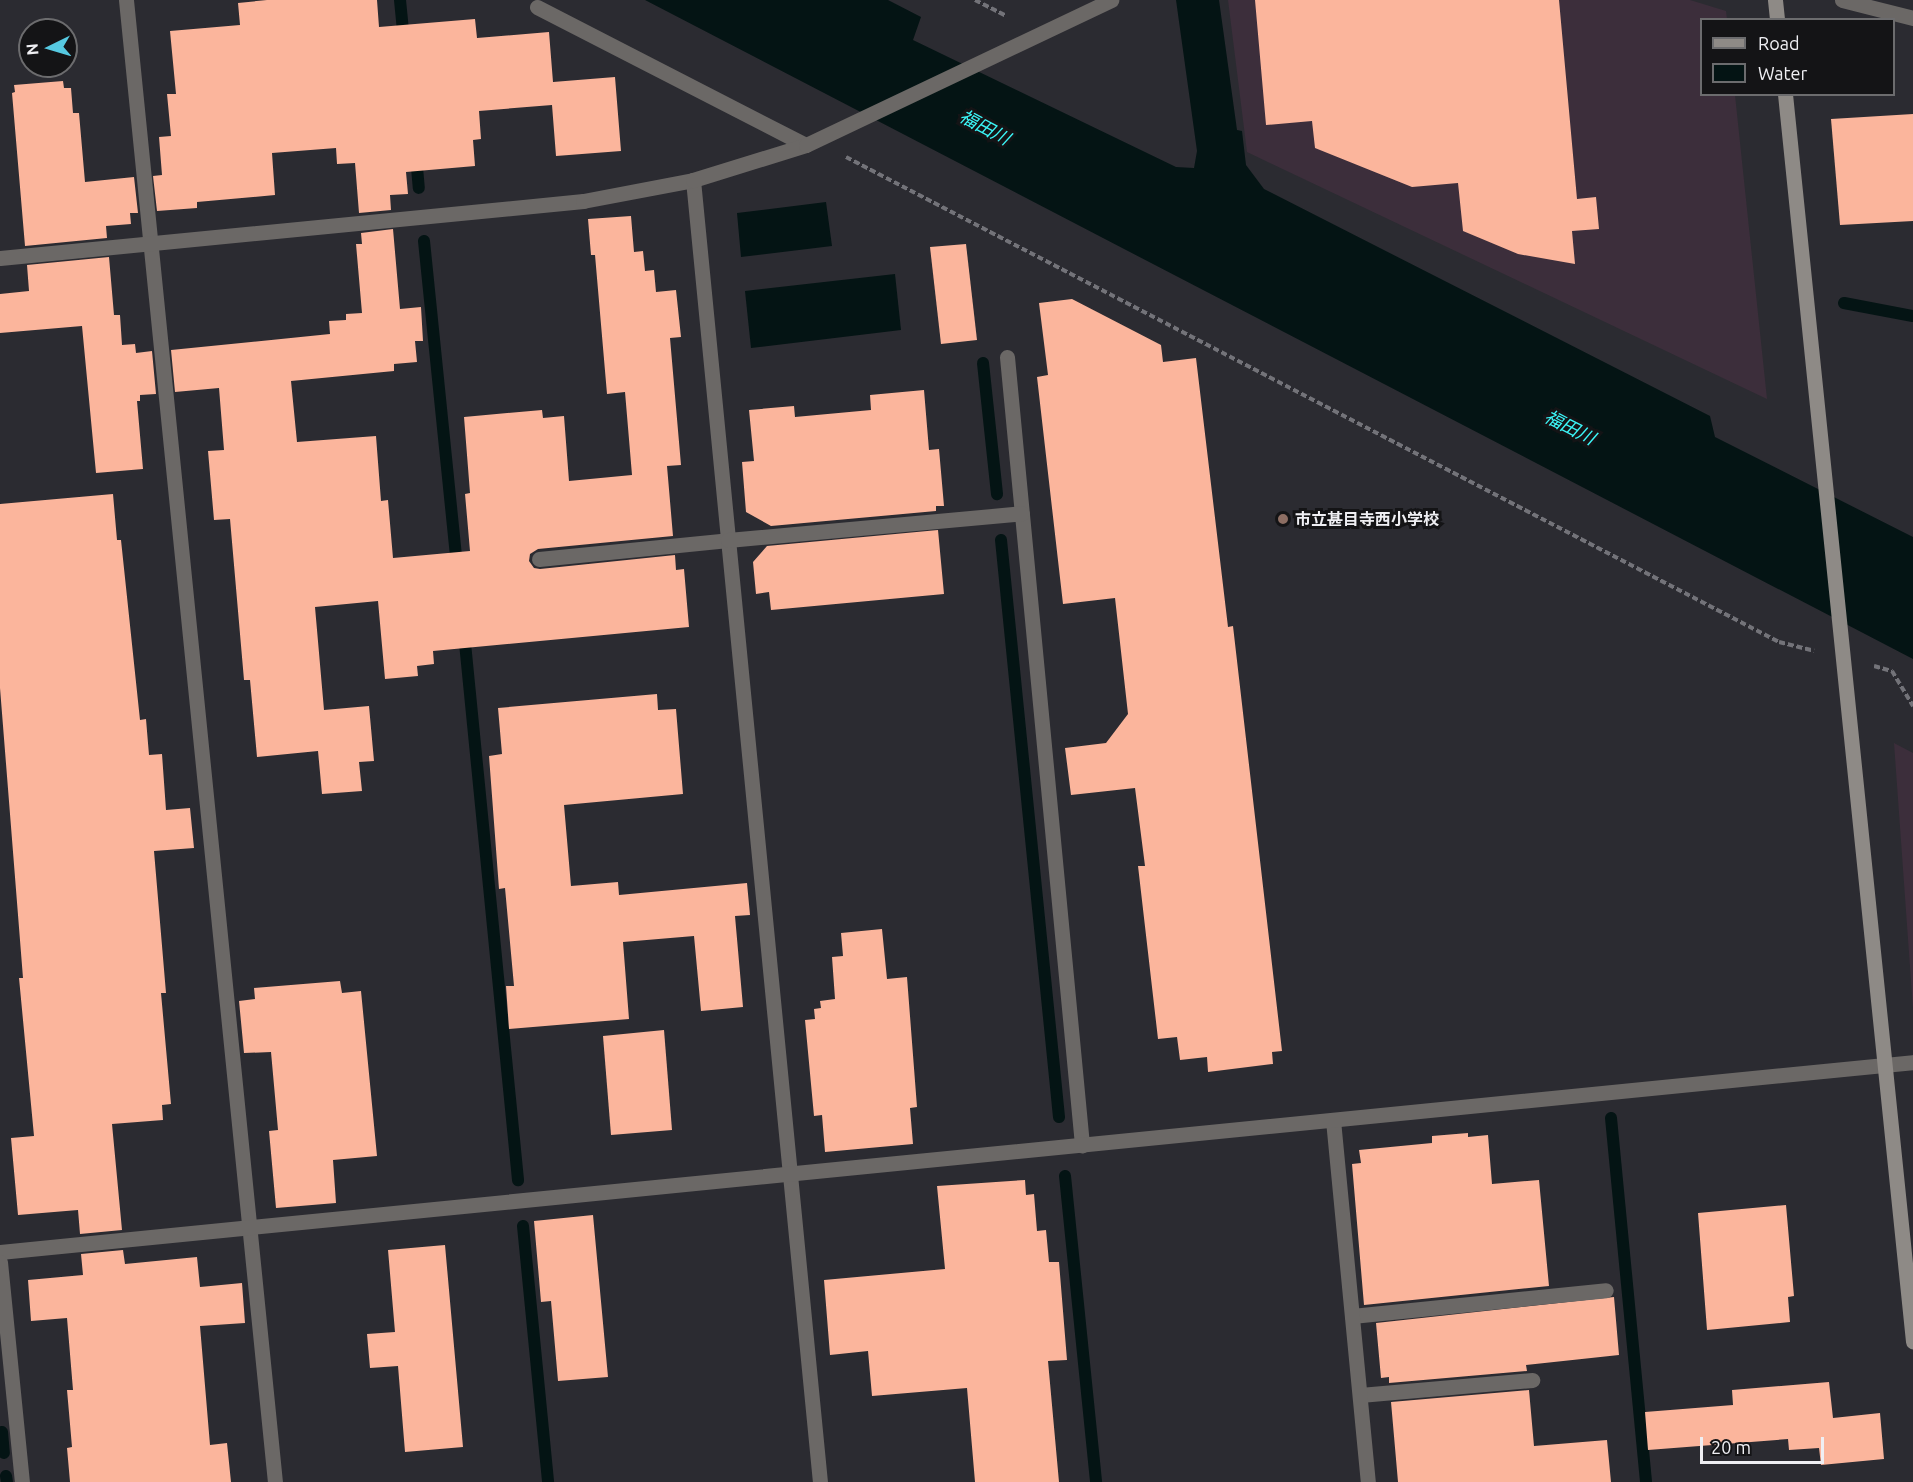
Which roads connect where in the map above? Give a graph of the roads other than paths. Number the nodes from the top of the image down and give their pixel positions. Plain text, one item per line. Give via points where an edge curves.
1 (126, 0) edge
2 (1111, 0) edge
3 (1775, 0) edge
4 (1842, 0) edge
5 (537, 7) dead end
6 (1777, 18) edge
7 (1913, 18) edge
8 (1785, 96) edge
9 (815, 141) junction
10 (693, 180) junction
11 (151, 244) junction
12 (0, 258) edge
13 (1007, 357) dead end
14 (1022, 513) junction
15 (728, 540) junction
16 (539, 559) dead end
17 (1913, 1062) edge
18 (1885, 1064) junction
19 (1333, 1120) junction
20 (1082, 1145) junction
21 (789, 1176) junction
22 (249, 1228) junction
23 (0, 1252) edge
24 (0, 1262) edge
25 (1606, 1290) dead end
26 (1352, 1316) junction
27 (1913, 1341) edge
28 (1532, 1380) dead end
29 (1360, 1395) junction
30 (22, 1482) edge
31 (275, 1482) edge
32 (820, 1482) edge
33 (1368, 1482) edge

1 - 11 street
2 - 9 street
3 - 6 street
4 - 7 street
5 - 9 street
8 - 18 street
9 - 10 street
10 - 11 street via 583,201
10 - 15 street
11 - 12 street
11 - 22 street
13 - 14 street
14 - 15 street
14 - 20 street
15 - 16 street
15 - 21 street
17 - 18 street
18 - 19 street
18 - 27 street
19 - 20 street
19 - 26 street
20 - 21 street
21 - 22 street
21 - 32 street
22 - 23 street
22 - 31 street
24 - 30 street
25 - 26 street
26 - 29 street
28 - 29 street
29 - 33 street

